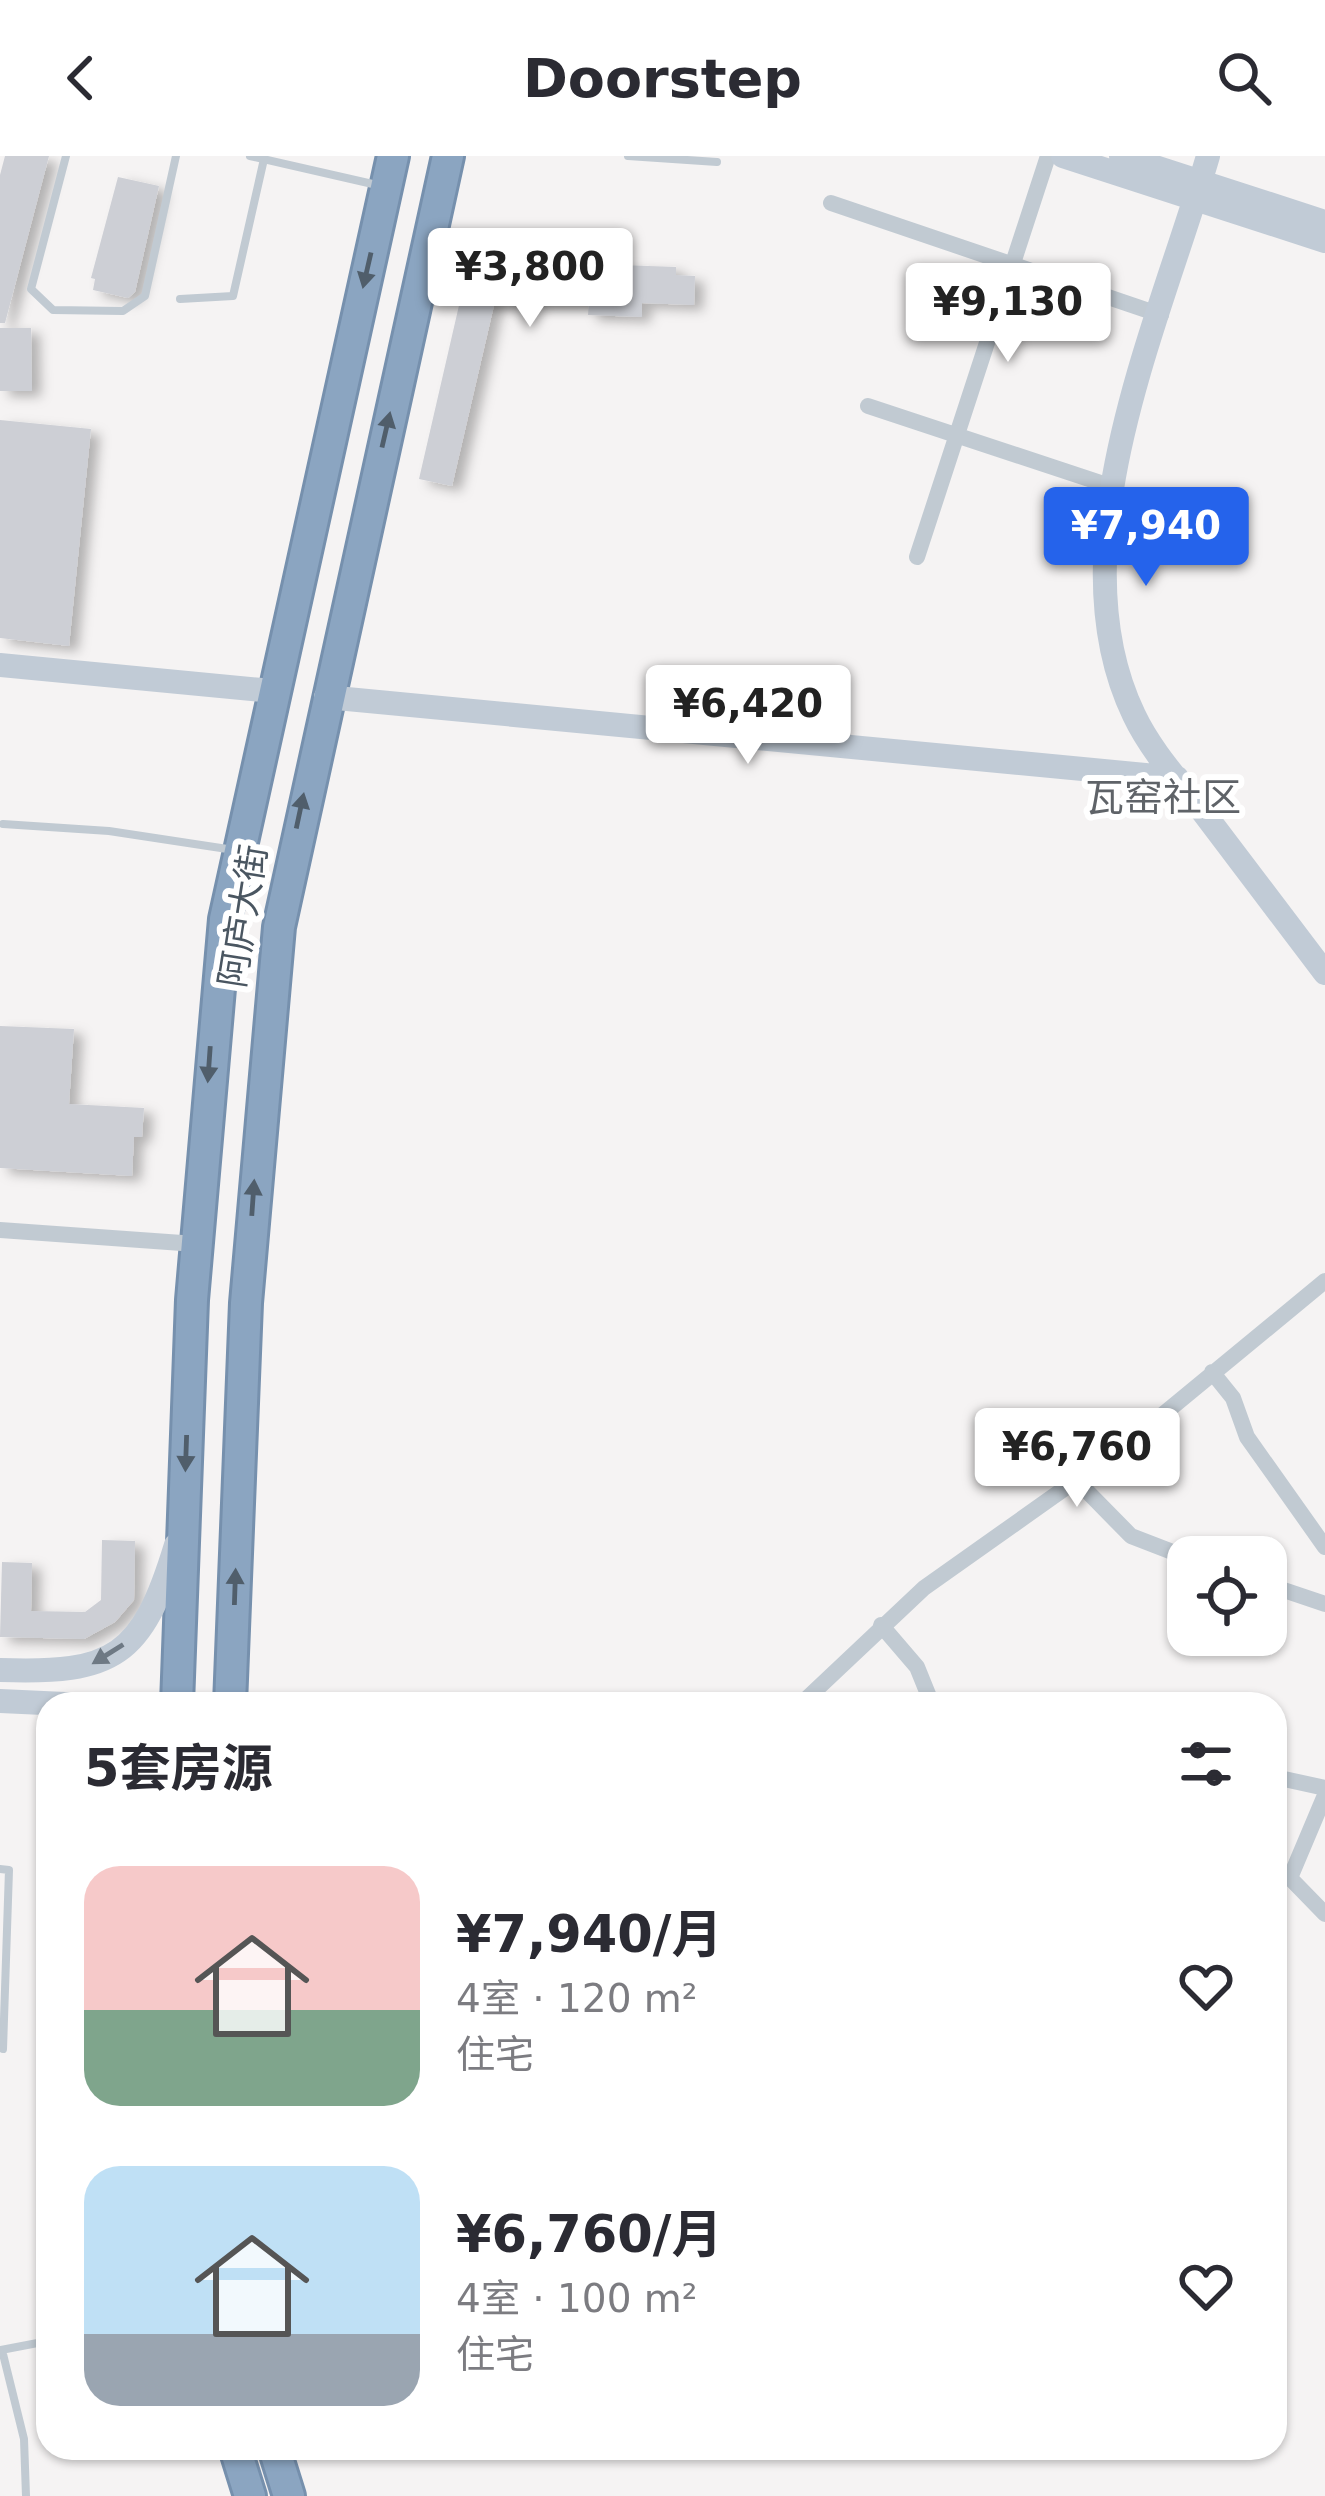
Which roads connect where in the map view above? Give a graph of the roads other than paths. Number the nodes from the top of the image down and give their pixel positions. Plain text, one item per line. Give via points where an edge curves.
1 (67, 156) edge
2 (176, 156) edge
3 (250, 156) edge
4 (448, 156) edge
5 (628, 156) edge
6 (1048, 156) edge
7 (1063, 156) edge
8 (1121, 156) edge
9 (1208, 156) edge
10 (1221, 156) edge
11 (264, 159) junction
12 (716, 162) dead end
13 (389, 171) edge
14 (1204, 192) junction
15 (831, 203) dead end
16 (1325, 222) edge
17 (1325, 241) edge
18 (1013, 265) junction
19 (180, 299) dead end
20 (1161, 315) junction
21 (868, 406) dead end
22 (957, 435) junction
23 (1113, 487) junction
24 (917, 557) dead end
25 (0, 664) edge
26 (272, 691) junction
27 (326, 698) junction
28 (1177, 778) junction
29 (3, 824) dead end
30 (237, 850) junction
31 (1325, 952) edge
32 (1325, 973) edge
33 (0, 1231) edge
34 (196, 1244) junction
35 (1325, 1281) edge
36 (1212, 1372) junction
37 (1076, 1480) junction
38 (184, 1520) junction
39 (1325, 1547) edge
40 (1167, 1550) edge
41 (1287, 1591) edge
42 (1325, 1604) edge
43 (881, 1624) junction
44 (0, 1670) edge
45 (177, 1692) edge
46 (230, 1692) edge
47 (813, 1692) edge
48 (927, 1692) edge
49 (0, 1701) edge
50 (36, 1703) edge
51 (1287, 1781) edge
52 (1325, 1792) edge
53 (0, 1869) edge
54 (1325, 1914) edge
55 (3, 1960) edge
56 (3, 2049) edge
57 (36, 2343) edge
58 (1, 2350) edge
59 (239, 2460) edge
60 (278, 2460) edge
61 (26, 2496) edge
62 (250, 2496) edge
63 (290, 2496) edge

1 - 2 lane via 31,289 53,310 123,311 145,296
3 - 11 lane
27 -> 4 highway, 阿庐大街
5 - 12 lane
6 - 18 street
7 - 14 main road
8 - 14 main road
9 - 14 main road
10 - 14 main road
11 - 13 lane
11 - 19 lane via 233,296
13 -> 26 highway
14 - 16 main road
14 - 17 main road
14 - 20 main road
14 - 31 main road via 1124,493 1116,557 1120,624 1155,729
15 - 18 street
18 - 20 street
18 - 22 street
20 - 23 main road
21 - 22 street
22 - 23 street
22 - 24 street
23 - 28 main road via 1103,569 1113,654 1132,711
25 - 26 main road
26 - 30 highway
27 - 28 main road
46 -> 27 highway, 阿庐大街 via 245,1303 266,1028
28 - 32 main road
29 - 30 lane
30 -> 34 highway via 212,1022
33 - 34 street
34 -> 38 highway
35 - 36 street
36 - 37 street
36 - 39 street
37 - 40 street via 1131,1535
37 - 43 street
38 -> 44 main road via 157,1601 119,1649 66,1672
38 - 45 highway
41 - 42 street
43 - 47 street
43 - 48 street via 917,1666
49 - 50 main road
51 - 52 street
52 - 54 street via 1290,1878
53 - 55 lane via 9,1870
55 - 56 lane
57 - 58 lane
58 - 61 lane via 24,2439
59 - 62 highway
60 - 63 highway

